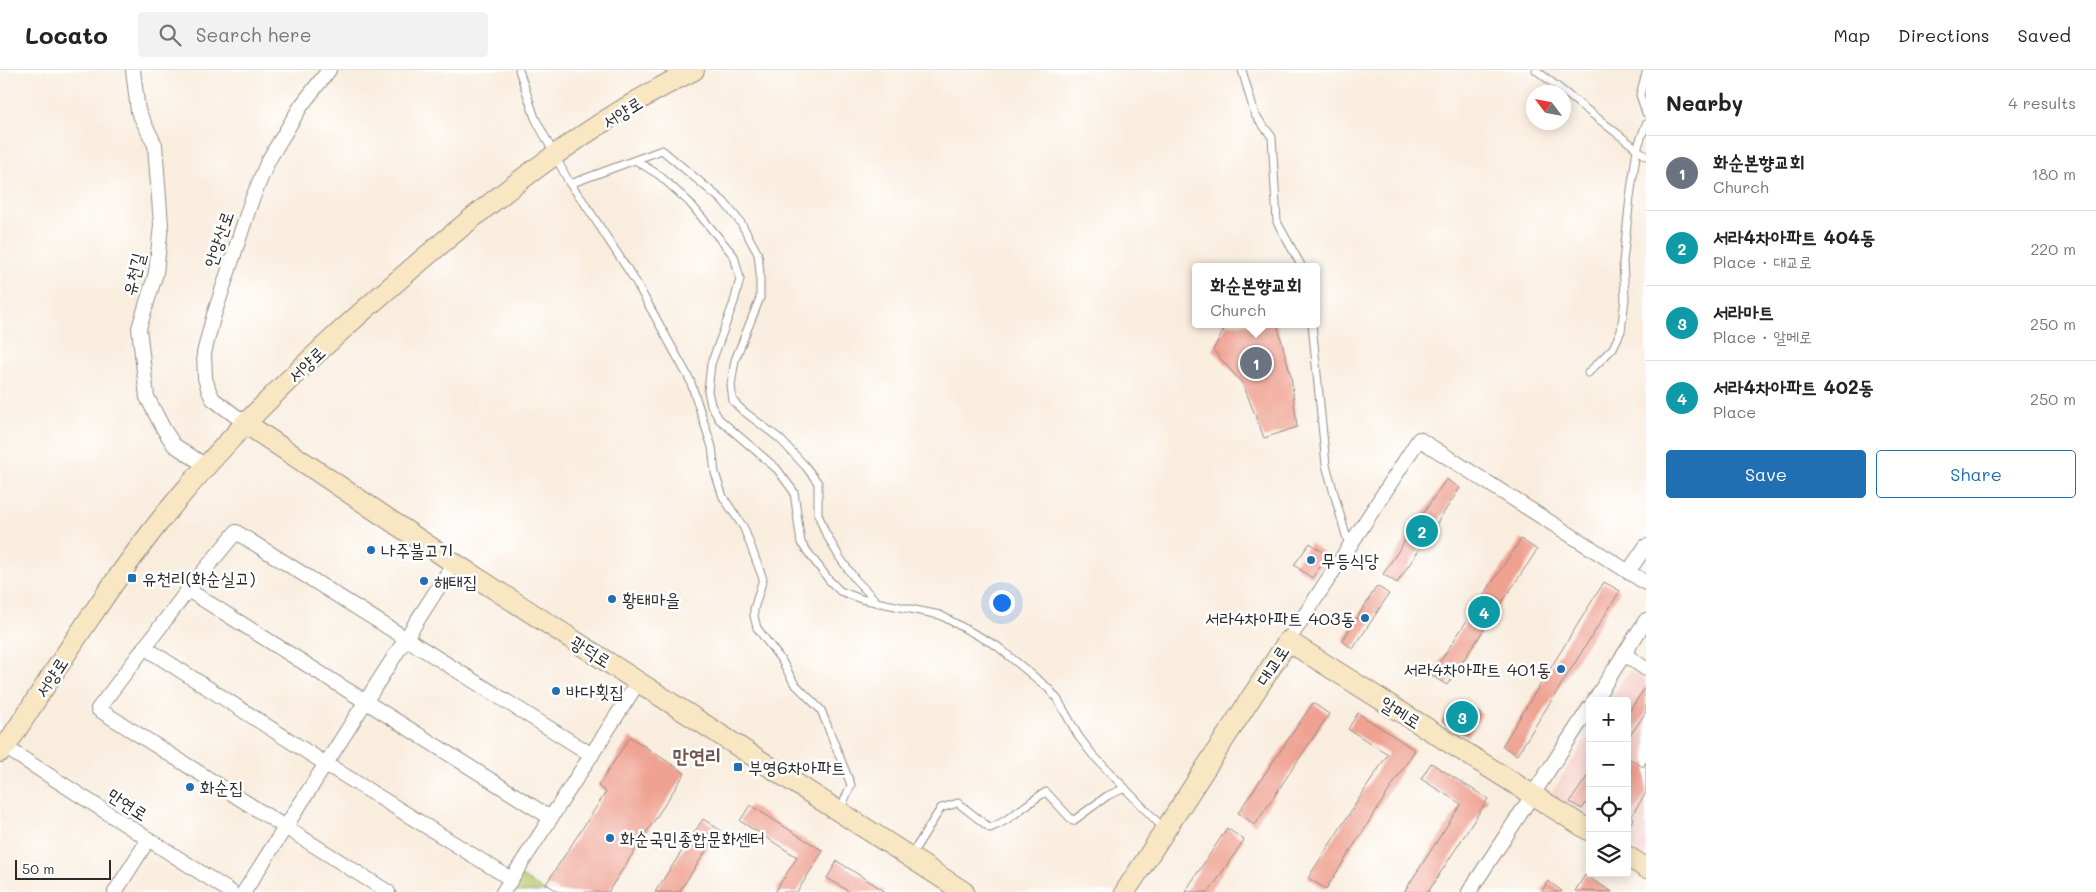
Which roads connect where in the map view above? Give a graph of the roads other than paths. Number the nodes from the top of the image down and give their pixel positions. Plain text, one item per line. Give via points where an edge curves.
1 (133, 70) edge
2 (329, 70) edge
3 (519, 70) edge
4 (694, 70) edge
5 (1242, 70) edge
6 (1536, 70) edge
7 (1646, 73) edge
8 (1646, 113) edge
9 (1646, 124) edge
10 (1637, 149) junction
11 (556, 156) junction
12 (1646, 156) edge
13 (635, 160) junction
14 (570, 184) junction
15 (1300, 263) edge
16 (1312, 328) edge
17 (1588, 373) dead end
18 (245, 423) junction
19 (206, 466) junction
20 (1350, 546) junction
21 (1646, 546) edge
22 (454, 563) junction
23 (1628, 572) junction
24 (1646, 583) edge
25 (188, 590) junction
26 (878, 603) junction
27 (1646, 620) edge
28 (406, 639) junction
29 (1288, 641) junction
30 (144, 648) junction
31 (1624, 654) junction
32 (1646, 669) edge
33 (639, 681) junction
34 (1597, 697) edge
35 (365, 702) junction
36 (1586, 713) edge
37 (2, 752) edge
38 (592, 755) junction
39 (326, 764) junction
40 (1124, 788) junction
41 (1533, 794) junction
42 (840, 810) junction
43 (551, 818) junction
44 (285, 828) junction
45 (1586, 828) edge
46 (1166, 831) junction
47 (148, 840) junction
48 (910, 857) junction
49 (1631, 859) edge
50 (1646, 868) edge
51 (511, 879) junction
52 (115, 892) edge
53 (231, 892) edge
54 (244, 892) edge
55 (388, 892) edge
56 (503, 892) edge
57 (964, 892) edge
58 (1125, 892) edge
59 (1469, 892) edge

1 - 19 street, 유천길 via 138,111 155,145 161,225 156,273 139,328 148,397 174,445
2 - 18 street, 안양산로 via 301,106 268,160 251,202 204,354 205,378 213,399
3 - 11 lane via 534,118
4 - 11 street, 서양로 via 605,122
5 - 15 lane via 1255,115 1272,138 1277,222
6 - 10 lane
7 - 8 lane via 1640,90
9 - 10 lane
10 - 12 lane
10 - 17 lane via 1623,262 1625,300 1620,331 1613,348
11 - 14 lane
11 - 18 street, 서양로 via 428,254
13 - 14 lane
13 - 26 lane via 659,175 689,202 734,256 740,280 711,364 710,405 719,419 777,469 794,492 801,543 829,580 840,591
13 - 26 lane via 662,150 724,202 754,246 758,254 760,298 735,360 731,385 733,401 780,439 818,483 818,514 825,532 855,579
14 - 42 lane via 636,282 690,380 712,447 722,497 744,528 763,578 754,609 757,628 794,683 821,710 851,786
16 - 20 lane via 1326,465
18 - 19 street, 서양로
18 - 22 street, 광덕로
19 - 37 street, 서양로 via 151,532 107,593
20 - 23 street, 대교로 via 1420,439
20 - 29 street, 대교로
21 - 23 street
22 - 28 street
22 - 33 street, 광덕로
23 - 24 street
25 - 28 street via 236,532
25 - 30 street
25 - 35 street
26 - 40 lane via 940,615 997,646 1048,688 1079,737
27 - 31 street
28 - 35 street
28 - 38 street
29 - 41 street, 알메로
29 - 46 street, 대교로
30 - 39 street
30 - 44 street via 98,709
31 - 32 street
31 - 34 street
33 - 38 street
33 - 42 street, 광덕로
35 - 39 street
35 - 43 street
36 - 41 street
37 - 47 street, 만연로
38 - 43 street
39 - 44 street
39 - 51 street
40 - 46 lane
40 - 48 lane via 1073,821 1046,792 990,828 958,803 951,804 941,808
41 - 45 street, 알메로
41 - 59 street
42 - 48 street, 광덕로
43 - 51 street
44 - 54 street
44 - 55 street
46 - 58 street, 대교로
47 - 52 street
47 - 53 street, 만연로
48 - 57 street, 광덕로
49 - 50 street
51 - 56 street

